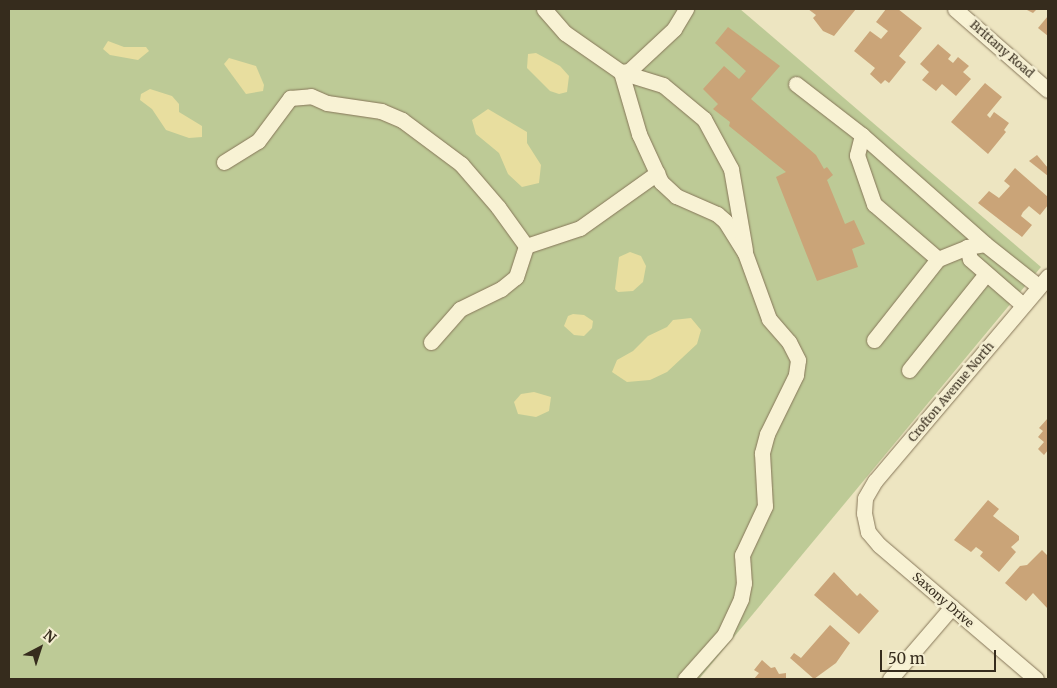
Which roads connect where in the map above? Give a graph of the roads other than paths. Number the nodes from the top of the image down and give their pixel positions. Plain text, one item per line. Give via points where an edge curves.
1 (544, 9) edge
2 (686, 9) edge
3 (955, 9) edge
4 (621, 72) junction
5 (796, 84) dead end
6 (1048, 90) edge
7 (862, 135) junction
8 (224, 162) dead end
9 (656, 173) junction
10 (984, 244) junction
11 (526, 246) junction
12 (967, 246) junction
13 (745, 254) junction
14 (938, 259) junction
15 (986, 274) junction
16 (1043, 281) edge
17 (1023, 305) junction
18 (874, 340) dead end
19 (431, 342) dead end
20 (909, 370) dead end
21 (864, 513) joint
22 (952, 607) junction
23 (685, 679) edge
24 (890, 679) edge
25 (1036, 679) edge

1 - 4 street via 565,33
2 - 4 street via 674,29 629,71
3 - 6 street, Brittany Road
4 - 9 street via 639,134
4 - 13 street via 663,85 704,119 731,170
5 - 7 street
7 - 10 street
7 - 14 street via 857,155 874,204
8 - 11 street via 258,141 290,98 311,96 327,103 382,111 402,120 462,164
9 - 11 street via 580,228
9 - 13 street via 667,190 725,221
10 - 12 street
10 - 16 street
11 - 19 street via 516,277 501,289 460,309
12 - 14 street
12 - 15 street via 970,260
13 - 23 street via 763,306 796,352 799,367 767,434 762,453 765,506 742,555 744,583 741,599 724,634
14 - 18 street
15 - 17 street
15 - 20 street
16 - 17 street, Crofton Avenue North
17 - 21 street, Crofton Avenue North via 874,481 865,498
21 - 22 street, Saxony Drive via 868,532 878,545
22 - 24 street
22 - 25 street, Saxony Drive

